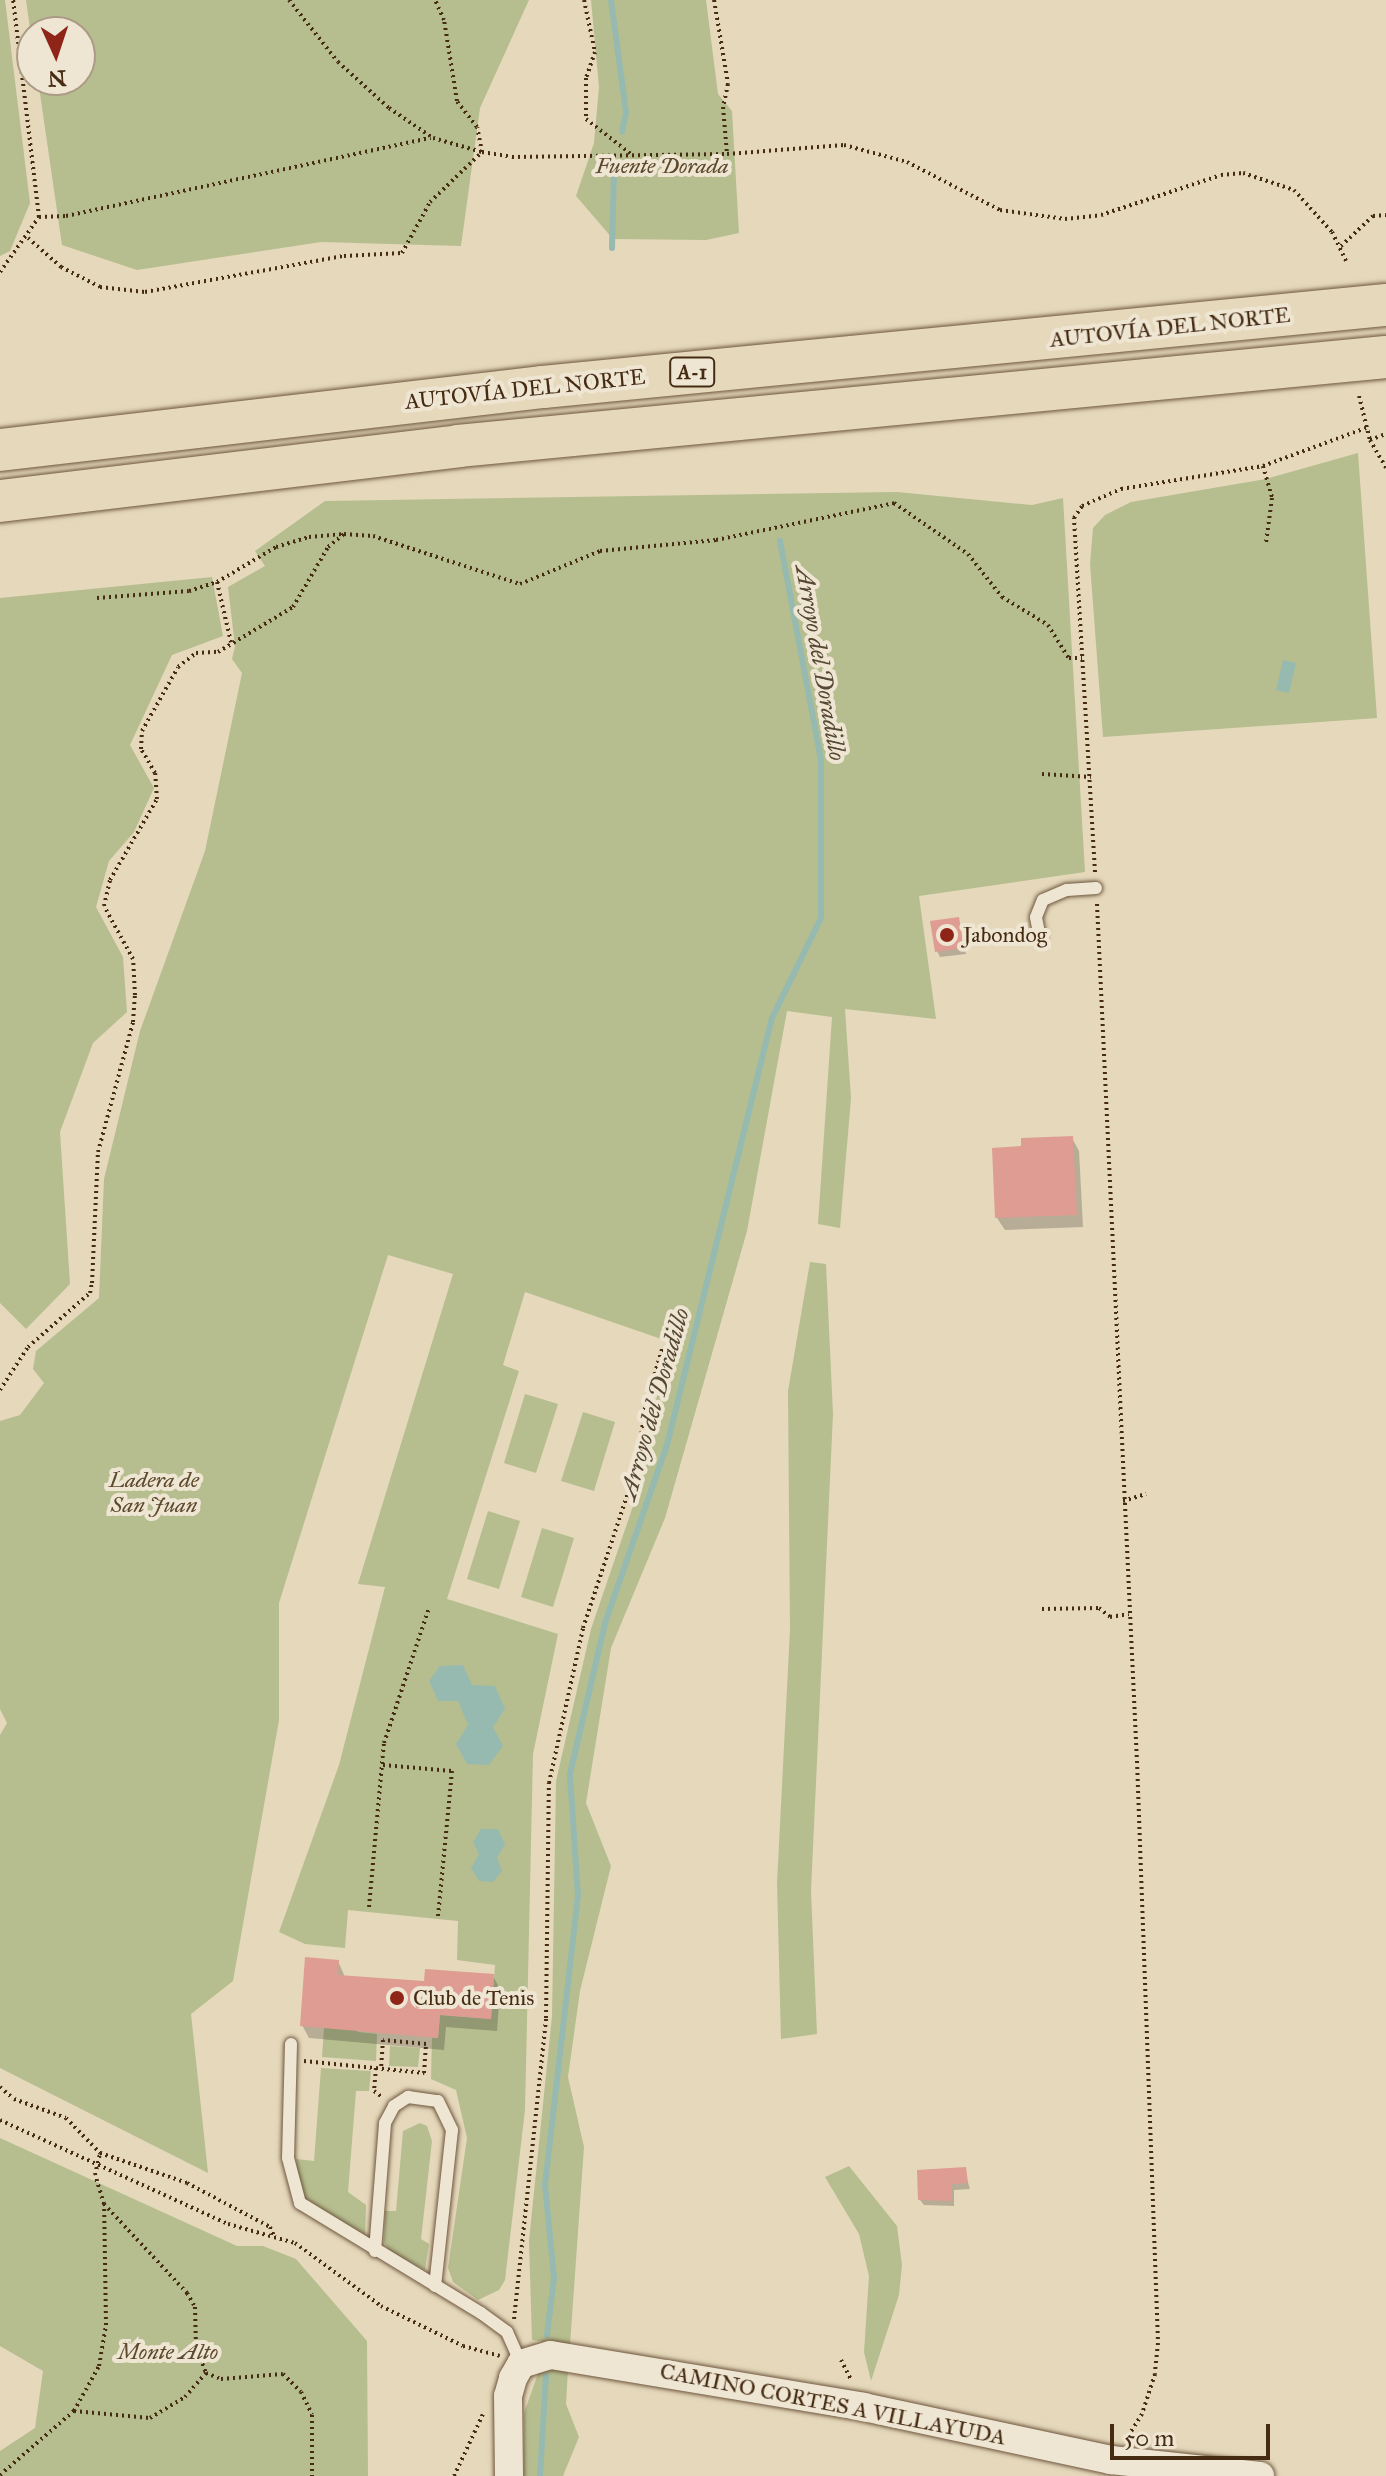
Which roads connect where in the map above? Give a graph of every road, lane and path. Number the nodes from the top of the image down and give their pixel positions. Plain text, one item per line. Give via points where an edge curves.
1 (13, 0) edge
2 (289, 0) edge
3 (435, 0) edge
4 (584, 0) edge
5 (714, 0) edge
6 (433, 138) junction
7 (482, 152) junction
8 (727, 154) junction
9 (632, 155) junction
10 (1386, 215) edge
11 (39, 217) junction
12 (28, 238) junction
13 (1341, 246) junction
14 (1346, 261) dead end
15 (0, 272) edge
16 (1386, 305) edge
17 (1386, 357) edge
18 (1359, 396) dead end
19 (1366, 428) junction
20 (1386, 434) edge
21 (1370, 440) junction
22 (0, 450) edge
23 (1263, 466) junction
24 (1386, 468) edge
25 (0, 501) edge
26 (344, 534) junction
27 (1266, 543) dead end
28 (217, 582) junction
29 (97, 598) dead end
30 (231, 642) junction
31 (1082, 658) junction
32 (1042, 774) dead end
33 (1091, 777) junction
34 (1096, 888) junction
35 (1040, 938) dead end
36 (663, 1346) dead end
37 (0, 1390) edge
38 (1146, 1494) dead end
39 (1123, 1501) junction
40 (429, 1608) dead end
41 (1042, 1609) dead end
42 (1129, 1614) junction
43 (383, 1765) junction
44 (369, 1907) dead end
45 (438, 1916) dead end
46 (291, 2044) dead end
47 (291, 2060) junction
48 (379, 2068) junction
49 (0, 2087) edge
50 (394, 2106) junction
51 (0, 2120) edge
52 (100, 2153) junction
53 (95, 2165) junction
54 (104, 2204) junction
55 (274, 2236) junction
56 (375, 2251) junction
57 (435, 2286) junction
58 (507, 2332) junction
59 (520, 2361) junction
60 (206, 2373) junction
61 (508, 2396) junction
62 (74, 2411) junction
63 (1111, 2460) junction
64 (0, 2475) edge
65 (312, 2476) edge
66 (454, 2476) edge
67 (509, 2476) edge
68 (1260, 2476) edge

1 - 11 path
2 - 6 path via 338,62
3 - 7 path via 444,20 457,101 477,127
4 - 9 path via 595,52 586,78 586,119
5 - 8 path via 728,84 723,107
6 - 7 path
6 - 11 path via 66,216
7 - 9 path via 512,157
7 - 12 path via 430,202 402,253 344,256 145,292 100,287 61,267
8 - 9 path
8 - 13 path via 844,145 877,151 1000,210 1065,219 1101,215 1221,175 1243,173 1294,190
10 - 13 path via 1373,216
11 - 12 path
12 - 15 path
13 - 14 path
16 - 22 highway, AUTOVÍA DEL NORTE / A-1 via 543,387
17 - 25 highway, A-1 via 458,446
18 - 19 path
19 - 21 path
19 - 23 path
20 - 21 path
21 - 24 path
23 - 27 path via 1273,507
23 - 31 path via 1121,489 1082,506 1074,518 1073,537
26 - 28 path via 276,547
26 - 30 path via 328,547 293,607
26 - 31 path via 373,536 520,584 600,551 716,540 894,503 968,554 1002,597 1048,625 1069,658
28 - 29 path via 189,591
28 - 30 path
30 - 37 path via 218,652 196,653 178,667 140,742 159,785 157,799 106,893 108,915 133,959 135,995 133,1022 98,1152 90,1293 41,1333
31 - 33 path
32 - 33 path
33 - 34 path
34 - 35 lane via 1067,890 1043,900 1036,917
34 - 39 path
36 - 58 path via 646,1403 636,1469 583,1628 549,1783 546,2018 522,2227 519,2311
38 - 39 path
39 - 42 path
40 - 43 path via 384,1743
41 - 42 path via 1099,1608 1110,1617
42 - 63 path via 1158,2343 1142,2414
43 - 44 path
43 - 45 path via 452,1771
46 - 47 lane
47 - 48 path
47 - 56 lane via 288,2158 294,2192 300,2203
48 - 48 path via 383,2040 426,2044 424,2073
48 - 50 path via 374,2091
49 - 52 path via 14,2099 66,2118
50 - 56 lane via 385,2123
50 - 57 lane via 408,2097 438,2101 452,2130
51 - 53 path
52 - 53 path
52 - 55 path via 160,2178 187,2183 270,2227
53 - 54 path
53 - 55 path via 228,2224
54 - 60 path via 187,2293 195,2307 196,2347
54 - 62 path via 106,2325 99,2366
55 - 59 path via 302,2247 381,2306 463,2346
56 - 57 lane
57 - 58 lane
58 - 59 lane
59 - 61 street
59 - 63 street, CAMINO CORTES A VILLAYUDA via 551,2355 657,2369
60 - 62 path via 185,2397 150,2418
60 - 65 path via 221,2379 283,2374 312,2415
61 - 66 path via 480,2416
61 - 67 street
62 - 64 path
63 - 68 street, CAMINO CORTES A VILLAYUDA

